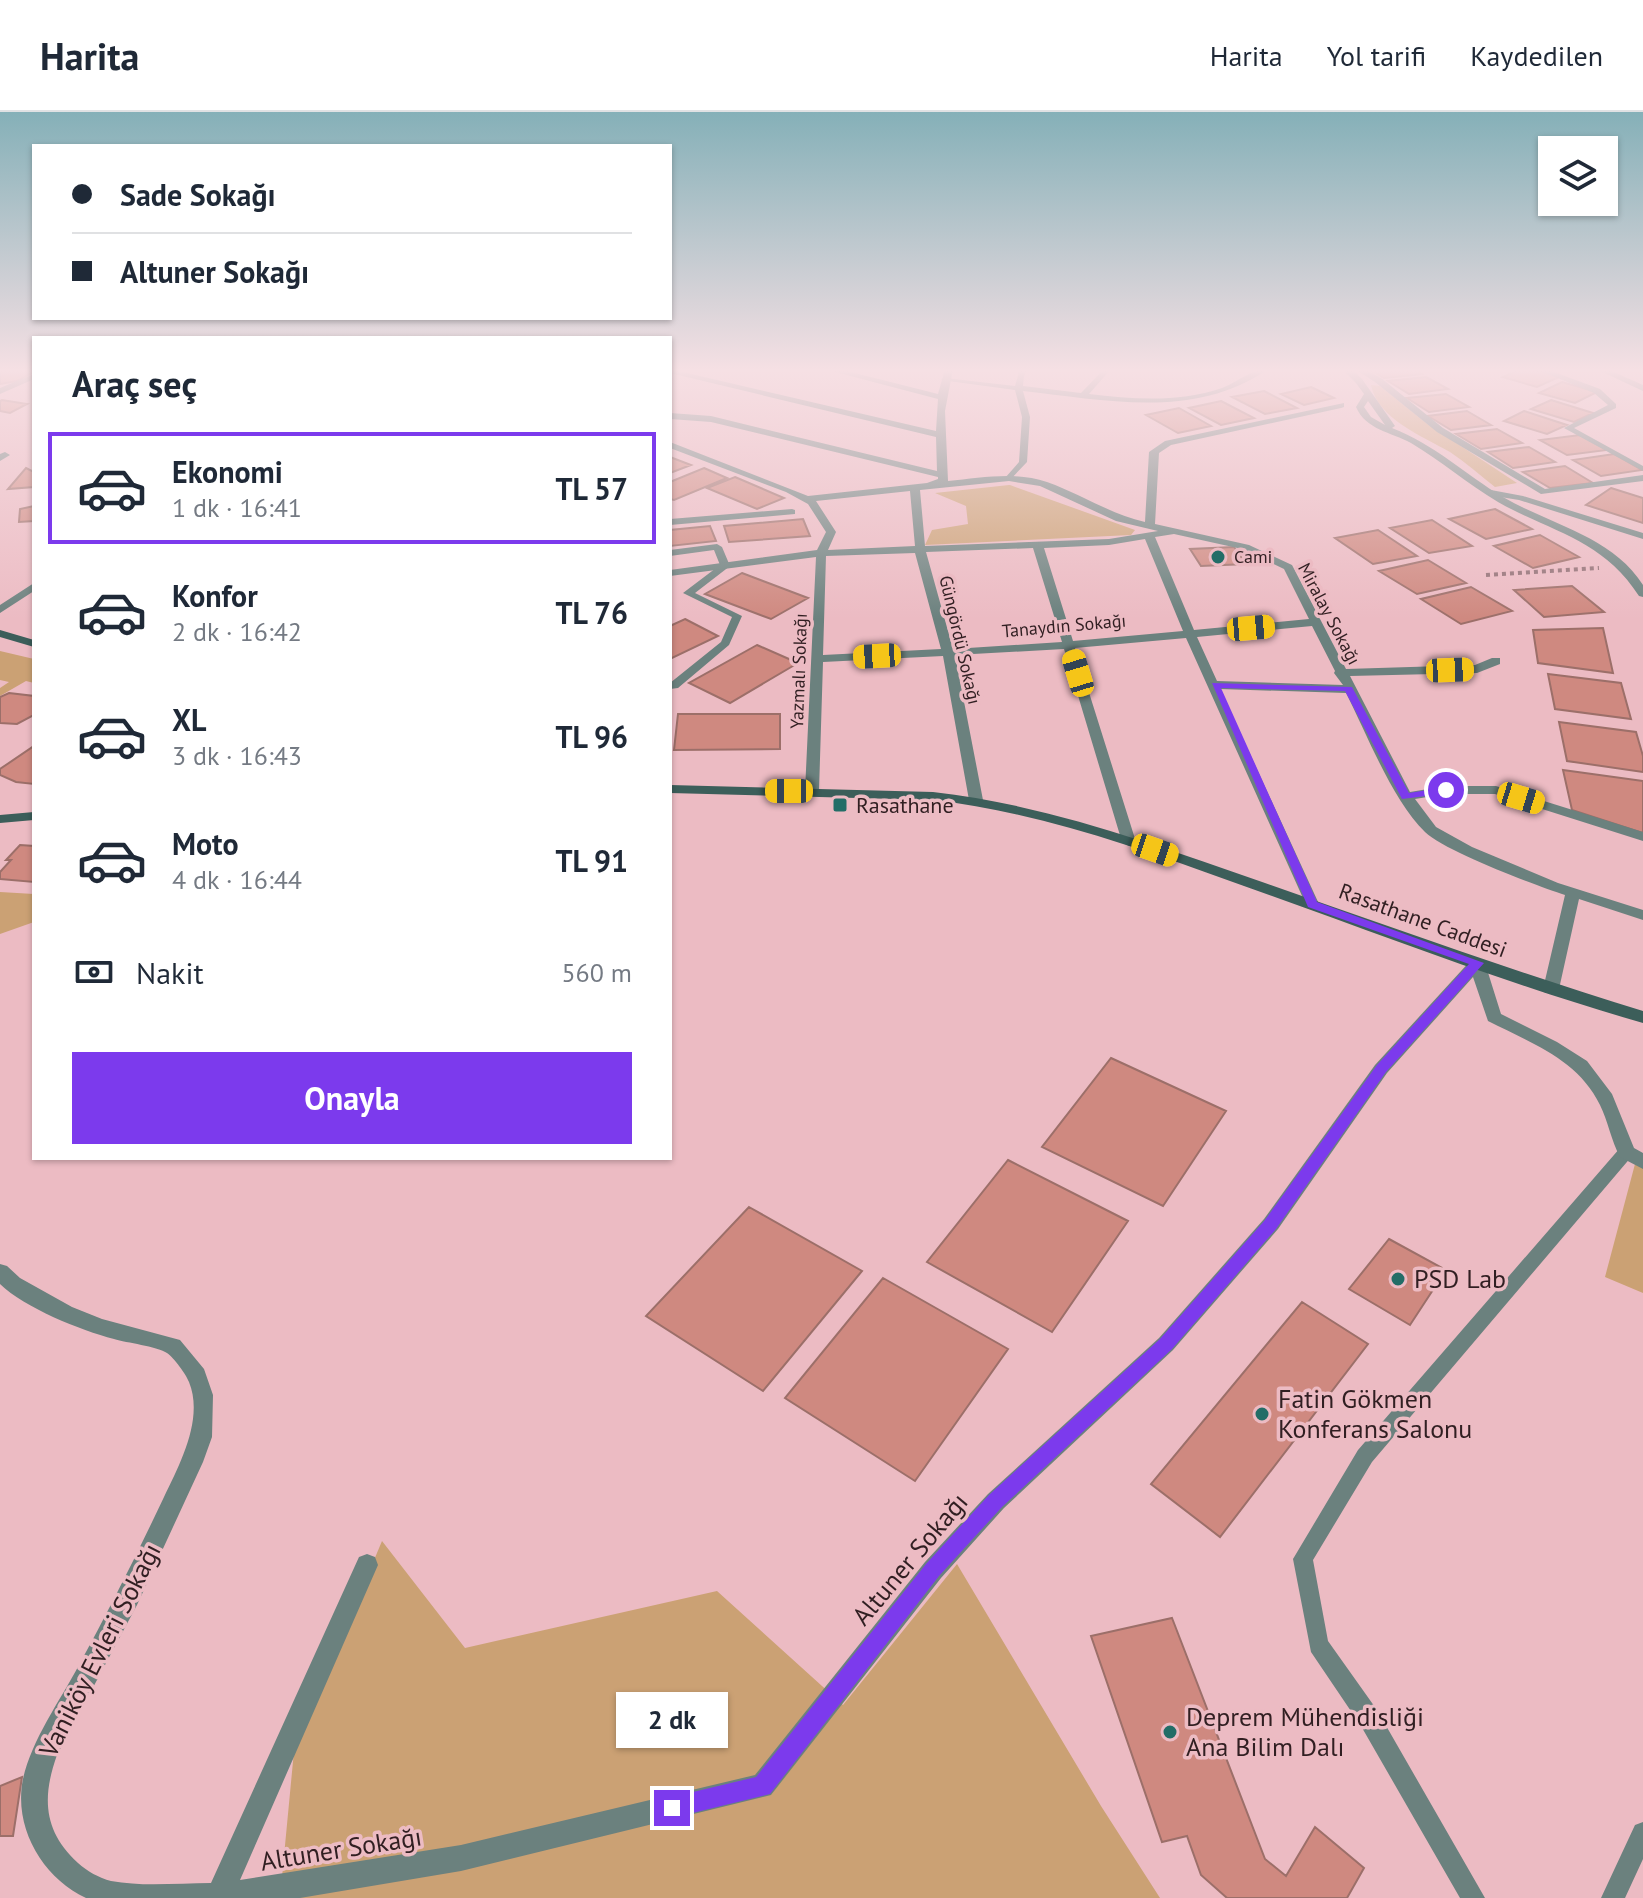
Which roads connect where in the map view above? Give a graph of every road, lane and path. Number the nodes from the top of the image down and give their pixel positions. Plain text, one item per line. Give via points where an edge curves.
1 (689, 452) edge
2 (836, 452) edge
3 (940, 452) edge
4 (1022, 452) edge
5 (1154, 452) edge
6 (1429, 452) edge
7 (1477, 452) edge
8 (1613, 452) edge
9 (1643, 469) edge
10 (1009, 478) junction
11 (1643, 478) edge
12 (940, 480) junction
13 (915, 487) junction
14 (1491, 493) junction
15 (806, 499) junction
16 (792, 512) dead end
17 (672, 522) edge
18 (1150, 530) junction
19 (1643, 536) edge
20 (1038, 546) junction
21 (920, 550) junction
22 (672, 553) edge
23 (821, 553) junction
24 (725, 566) junction
25 (1624, 566) junction
26 (672, 573) edge
27 (1486, 575) dead end
28 (32, 587) edge
29 (1643, 594) edge
30 (0, 610) edge
31 (1314, 622) junction
32 (0, 633) edge
33 (1188, 633) junction
34 (32, 643) edge
35 (1069, 645) junction
36 (948, 652) junction
37 (817, 659) junction
38 (1496, 661) dead end
39 (1340, 673) junction
40 (1215, 685) junction
41 (672, 686) edge
42 (1349, 689) junction
43 (672, 789) edge
44 (812, 791) junction
45 (1406, 797) junction
46 (976, 800) junction
47 (32, 816) edge
48 (0, 819) edge
49 (1643, 837) edge
50 (1129, 842) junction
51 (1573, 892) junction
52 (1312, 904) junction
53 (1643, 915) edge
54 (1477, 963) junction
55 (1551, 989) junction
56 (1643, 1017) edge
57 (1634, 1157) edge
58 (0, 1272) edge
59 (367, 1565) dead end
60 (1643, 1833) edge
61 (220, 1897) edge
62 (1473, 1898) edge
63 (1613, 1898) edge

1 - 15 street
2 - 12 street
3 - 12 street
4 - 10 lane via 1023,462
5 - 18 street
6 - 14 street
7 - 11 lane via 1544,492
8 - 9 lane
10 - 12 street, Miralay Sokağı
10 - 18 street, Miralay Sokağı via 1043,484
12 - 13 street, Miralay Sokağı
13 - 15 street, Miralay Sokağı
13 - 21 street, Güngördü Sokağı
14 - 19 lane
14 - 25 street
15 - 23 street, Yazmalı Sokağı via 831,532
16 - 17 lane
18 - 20 street via 1109,542
18 - 31 street, Miralay Sokağı via 1245,547 1288,567
18 - 33 street
20 - 21 street
20 - 35 street
21 - 23 street
21 - 36 street, Güngördü Sokağı
22 - 24 lane via 717,547
23 - 24 street
23 - 37 street, Yazmalı Sokağı
24 - 26 street
24 - 41 lane via 688,593 737,616 725,643
25 - 27 path
25 - 29 street
28 - 30 street
31 - 33 street, Tanaydın Sokağı
31 - 39 street, Miralay Sokağı
32 - 34 street
33 - 35 street, Tanaydın Sokağı
33 - 40 street
35 - 36 street, Tanaydın Sokağı
35 - 50 street
36 - 37 street, Tanaydın Sokağı
36 - 46 street, Güngördü Sokağı
37 - 44 street, Yazmalı Sokağı
38 - 39 street via 1477,669
39 - 42 street, Miralay Sokağı
40 - 42 street
40 - 52 street
42 - 45 street, Miralay Sokağı
43 - 44 street, Rasathane Caddesi
44 - 46 street, Rasathane Caddesi
45 - 49 street via 1496,790
45 - 51 street, Miralay Sokağı via 1431,830
46 - 50 street, Rasathane Caddesi
47 - 48 street
50 - 52 street, Rasathane Caddesi
51 - 53 street, Miralay Sokağı
51 - 55 street
52 - 54 street, Rasathane Caddesi
54 - 55 street, Rasathane Caddesi
54 - 57 street via 1494,1017 1580,1064
54 - 61 street, Altuner Sokağı via 1381,1069 1260,1236 1166,1344 996,1501 933,1570 762,1786 461,1858
55 - 56 street, Rasathane Caddesi
57 - 62 lane via 1365,1456 1303,1559 1318,1645 1369,1718
58 - 61 street, Vaniköy Evleri Sokağı via 65,1313 173,1346 197,1375 204,1414 192,1462 129,1597 47,1749 36,1779 34,1806 55,1860 77,1880 108,1894
59 - 61 street
60 - 63 lane

